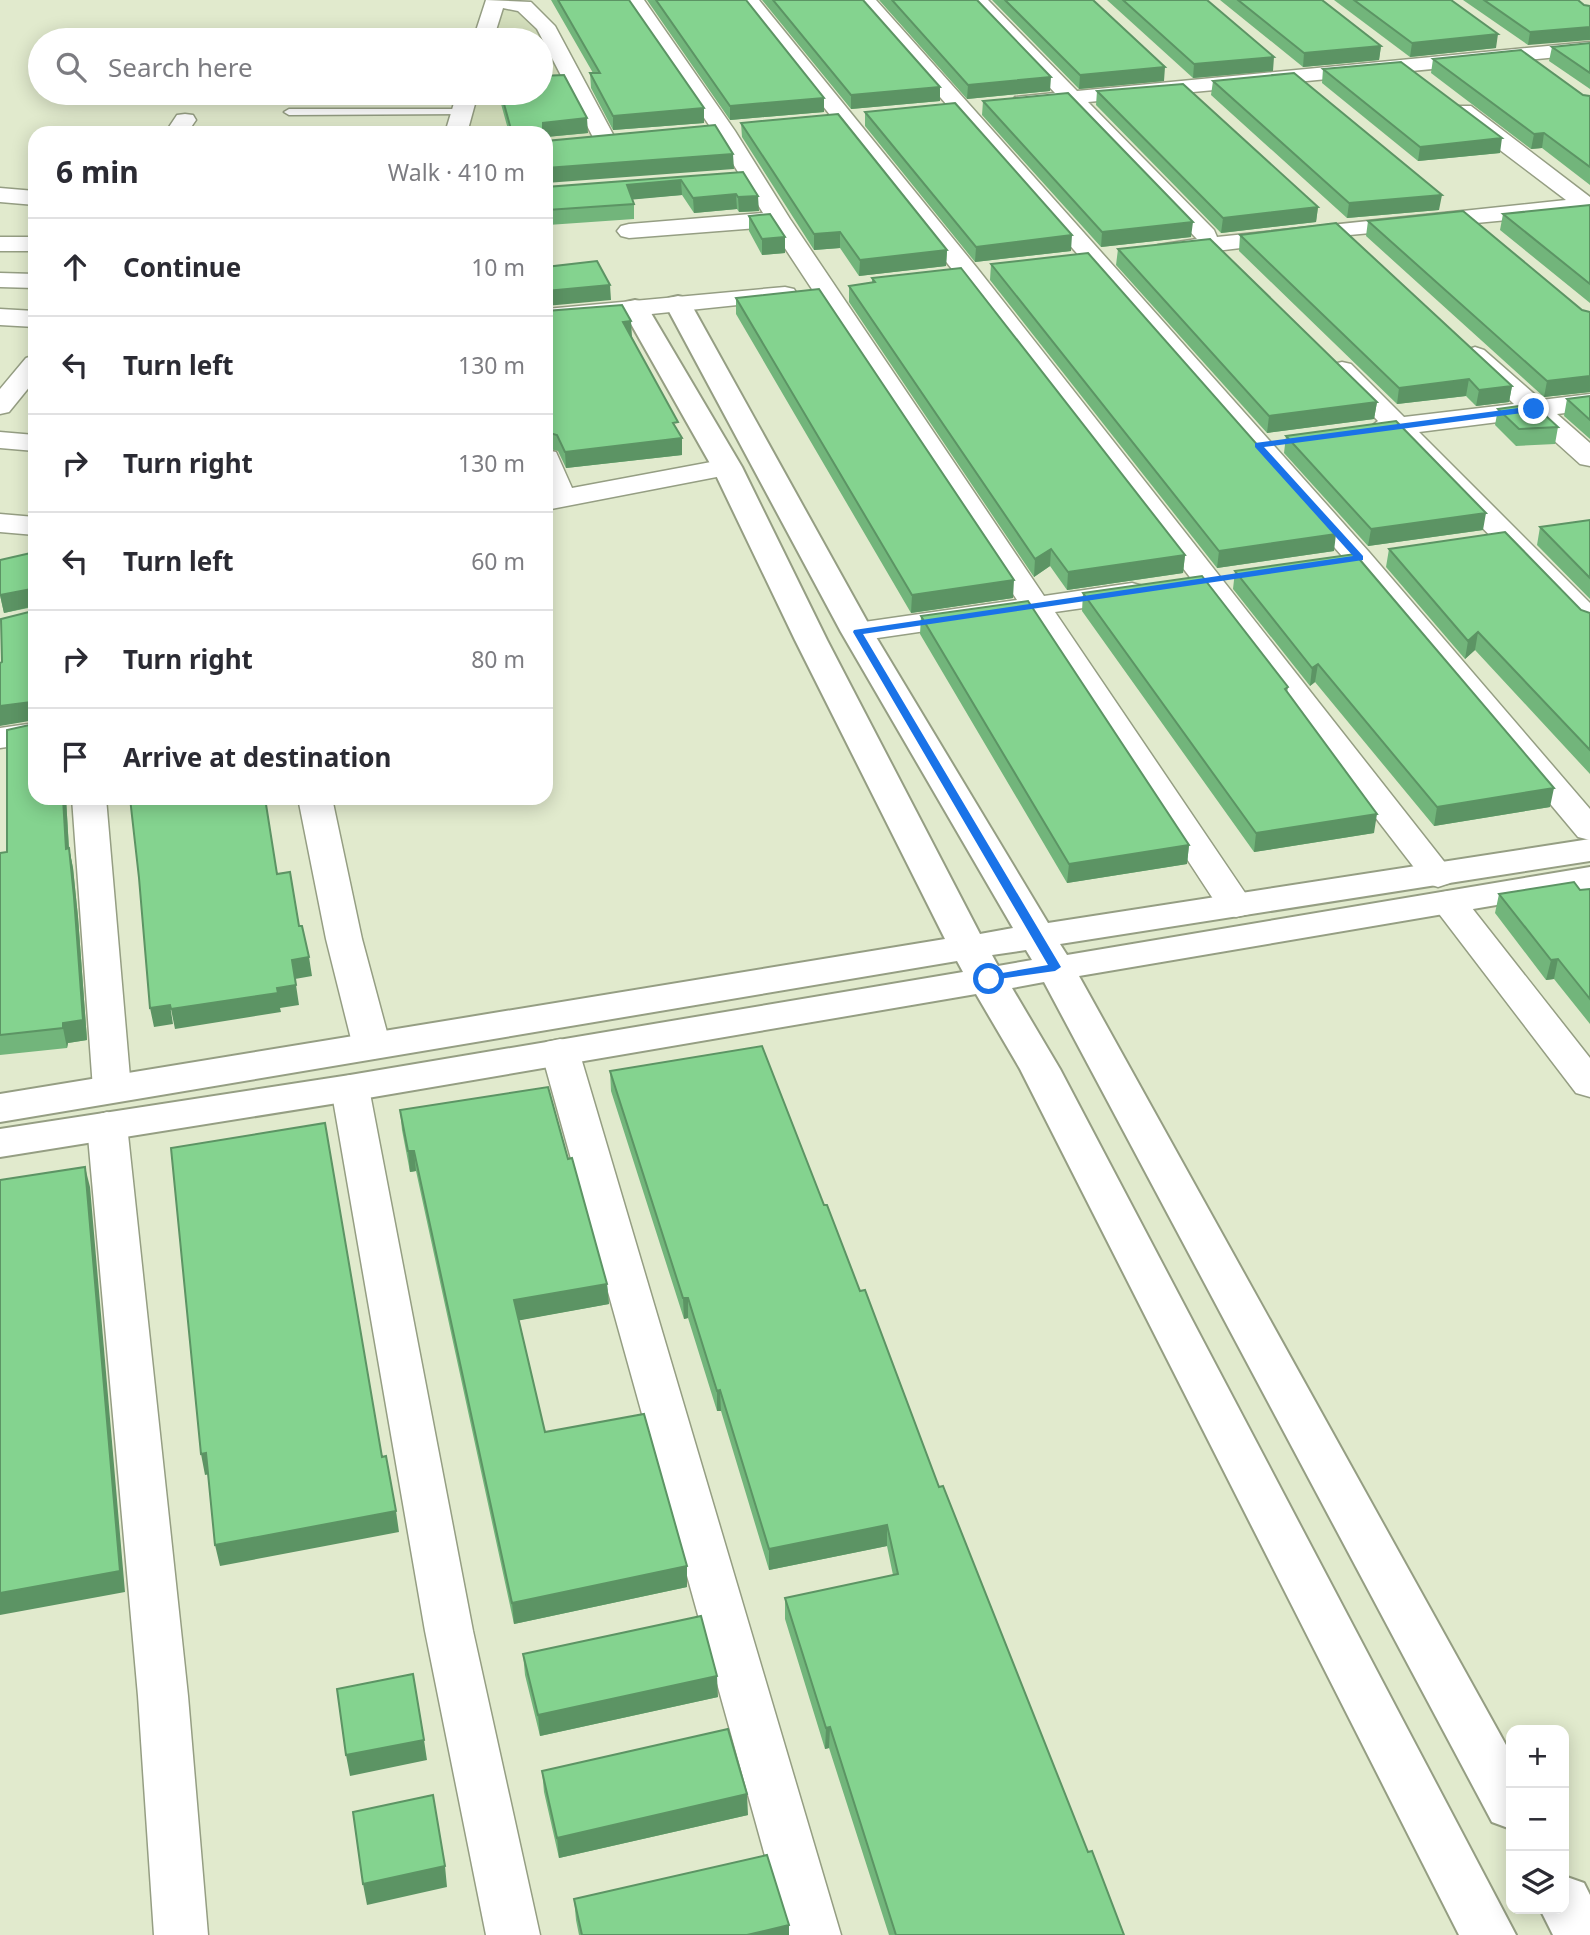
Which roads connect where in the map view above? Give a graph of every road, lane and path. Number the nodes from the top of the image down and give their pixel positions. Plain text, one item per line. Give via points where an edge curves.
1 (634, 0) edge
2 (749, 0) edge
3 (865, 0) edge
4 (977, 0) edge
5 (496, 1) edge
6 (487, 28) edge
7 (546, 28) edge
8 (1500, 40) edge
9 (553, 41) edge
10 (1590, 48) edge
11 (1383, 50) dead end
12 (1522, 55) junction
13 (1275, 60) edge
14 (1158, 62) edge
15 (1405, 66) junction
16 (1545, 71) edge
17 (1296, 77) junction
18 (1426, 82) edge
19 (1187, 88) junction
20 (1317, 95) edge
21 (1073, 98) junction
22 (1447, 99) edge
23 (412, 105) edge
24 (464, 105) edge
25 (1207, 107) edge
26 (949, 109) junction
27 (289, 112) dead end
28 (458, 126) edge
29 (632, 138) edge
30 (605, 140) junction
31 (580, 143) edge
32 (752, 177) junction
33 (725, 179) edge
34 (0, 195) edge
35 (28, 197) edge
36 (1446, 200) dead end
37 (1589, 206) edge
38 (1319, 210) edge
39 (1467, 218) junction
40 (778, 219) junction
41 (1339, 229) junction
42 (629, 231) dead end
43 (1488, 234) edge
44 (0, 244) edge
45 (28, 244) edge
46 (1215, 244) junction
47 (1360, 248) edge
48 (1147, 252) edge
49 (1121, 256) edge
50 (1081, 260) junction
51 (1234, 263) edge
52 (0, 280) edge
53 (28, 281) edge
54 (838, 288) junction
55 (677, 304) junction
56 (635, 308) junction
57 (553, 316) edge
58 (0, 317) edge
59 (28, 319) edge
60 (1462, 343) edge
61 (1322, 349) edge
62 (28, 372) edge
63 (1590, 402) edge
64 (0, 406) edge
65 (1534, 409) junction
66 (28, 422) edge
67 (0, 424) edge
68 (1400, 426) junction
69 (1361, 431) edge
70 (0, 440) edge
71 (28, 442) edge
72 (1590, 458) edge
73 (727, 467) junction
74 (554, 500) edge
75 (0, 523) edge
76 (28, 525) edge
77 (1522, 535) junction
78 (1468, 543) edge
79 (1373, 556) junction
80 (1321, 563) edge
81 (1245, 575) edge
82 (1181, 584) junction
83 (1036, 606) junction
84 (1590, 620) edge
85 (857, 632) junction
86 (28, 734) edge
87 (0, 738) edge
88 (89, 805) edge
89 (315, 805) edge
90 (1590, 830) edge
91 (1590, 850) edge
92 (1590, 878) edge
93 (1443, 889) junction
94 (1236, 906) junction
95 (1046, 952) junction
96 (979, 963) junction
97 (372, 1048) junction
98 (560, 1051) junction
99 (1590, 1084) edge
100 (350, 1088) junction
101 (110, 1107) junction
102 (0, 1108) edge
103 (0, 1143) edge
104 (1506, 1796) edge
105 (1569, 1910) edge
106 (181, 1935) edge
107 (513, 1935) edge
108 (814, 1935) edge
109 (1488, 1935) edge
110 (1582, 1935) edge

1 - 32 street
2 - 82 street via 967,273
3 - 26 street
4 - 21 street
5 - 6 street
5 - 7 street via 524,6
8 - 12 street
9 - 30 street
10 - 12 street
11 - 15 street
12 - 15 street
12 - 16 street
13 - 17 street
14 - 19 street
15 - 17 street
15 - 18 street
17 - 19 street
17 - 20 street
19 - 21 street
19 - 25 street
21 - 26 street
21 - 46 street
22 - 37 street
23 - 27 lane
24 - 28 street
26 - 50 street
29 - 30 street
30 - 31 street
32 - 33 street
32 - 40 street
34 - 35 street
36 - 39 street
37 - 39 street
38 - 41 street
39 - 41 street
39 - 43 street
40 - 42 street
40 - 54 street
41 - 46 street
41 - 47 street
44 - 45 street
46 - 48 street
46 - 51 street
49 - 50 street
50 - 79 street via 1271,443
52 - 53 street
54 - 55 street
54 - 83 street
55 - 56 street
55 - 85 street
56 - 57 street
56 - 73 street
58 - 59 street
60 - 65 street
61 - 68 street
62 - 64 street
63 - 65 street
65 - 68 street
65 - 72 street
66 - 67 street
68 - 69 street
68 - 77 street
70 - 71 street
73 - 74 street
73 - 96 street
75 - 76 street
77 - 78 street
77 - 84 street
79 - 80 street
79 - 90 street
81 - 82 street
82 - 83 street
82 - 93 street
83 - 85 street
83 - 94 street
85 - 95 street
86 - 87 street
88 - 101 street
89 - 97 street
91 - 93 street
92 - 93 street
93 - 94 street
93 - 95 street
93 - 99 street
94 - 95 street
95 - 96 street
95 - 104 street
96 - 97 street
96 - 98 street
96 - 109 street via 1040,1069
97 - 101 street
98 - 100 street
98 - 108 street
100 - 101 street
100 - 107 street via 449,1631
101 - 102 street
101 - 103 street
101 - 106 street
105 - 110 street

